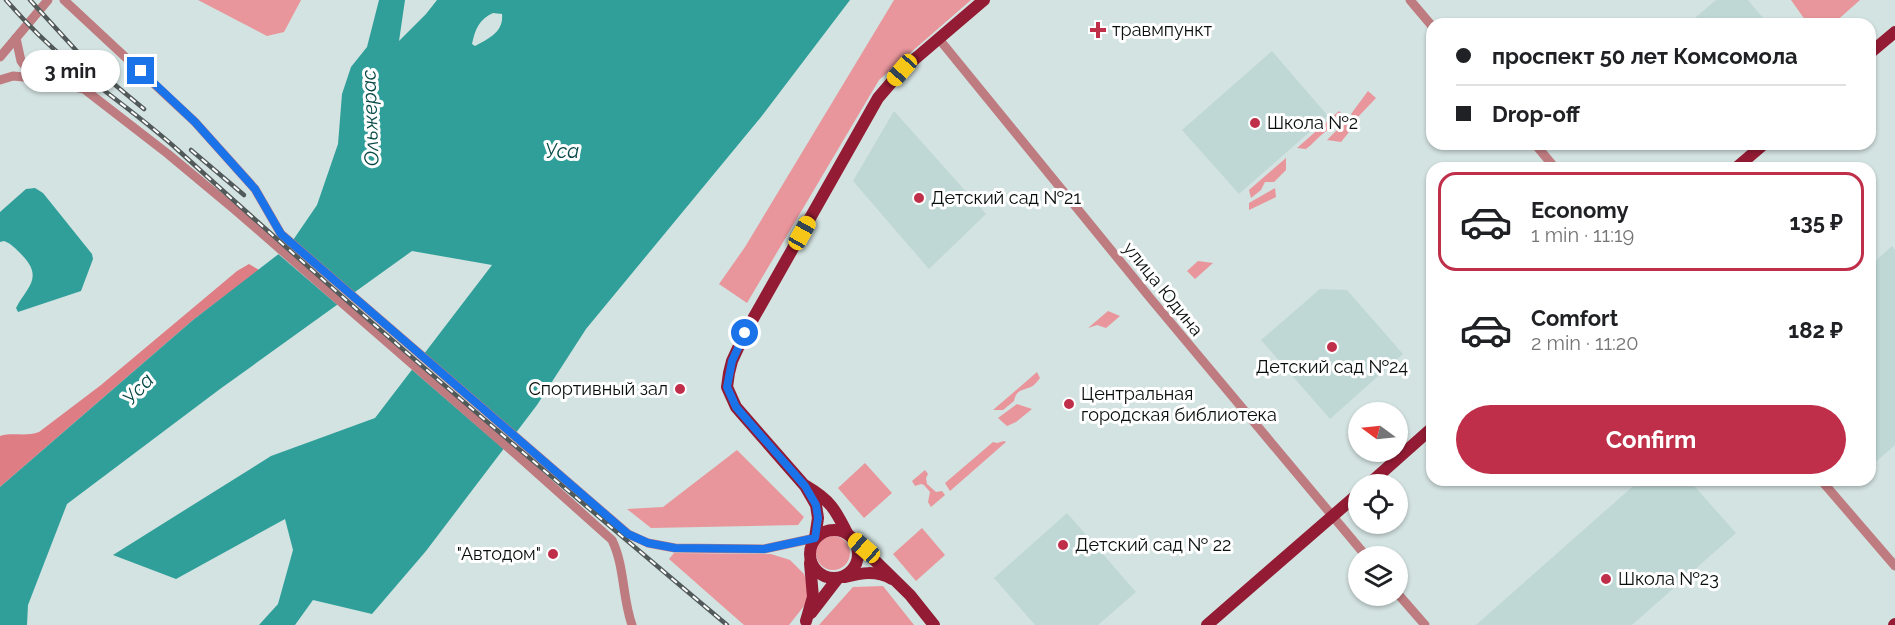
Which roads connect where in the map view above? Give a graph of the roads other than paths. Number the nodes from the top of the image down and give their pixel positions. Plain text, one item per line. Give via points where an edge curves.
1 (48, 0) edge
2 (64, 0) edge
3 (984, 0) edge
4 (1410, 0) edge
5 (1426, 19) edge
6 (1895, 32) edge
7 (16, 38) junction
8 (939, 39) junction
9 (1876, 48) edge
10 (0, 57) edge
11 (33, 78) junction
12 (0, 80) edge
13 (1539, 150) edge
14 (1757, 150) edge
15 (1550, 162) edge
16 (1743, 162) edge
17 (1426, 433) edge
18 (1380, 474) edge
19 (805, 486) junction
20 (1826, 486) edge
21 (1348, 503) edge
22 (1332, 517) junction
23 (850, 536) junction
24 (815, 538) junction
25 (1357, 546) edge
26 (810, 560) junction
27 (1895, 566) edge
28 (841, 578) junction
29 (898, 582) junction
30 (1408, 605) edge
31 (804, 623) edge
32 (632, 625) edge
33 (934, 625) edge
34 (1207, 625) edge
35 (1425, 625) edge

1 - 7 street
2 - 24 street via 195,122 255,189 281,234 628,534 675,548 764,549
3 - 8 main road
4 - 5 street
6 - 9 main road
7 - 10 street
7 - 11 street via 21,61
8 - 19 main road via 902,70 867,115 732,361 727,387 736,407
8 - 22 street, улица Юдина
11 - 12 street via 13,76
11 - 32 street via 84,89 168,154 612,540 619,554
13 - 15 street
14 - 16 main road
17 - 18 main road
19 - 23 main road via 825,497
19 - 24 main road via 816,505
20 - 27 street
21 - 22 main road
22 - 25 street, улица Юдина
22 - 34 main road
23 - 24 main road via 840,530 826,531
23 - 28 main road via 858,561
23 - 29 main road
24 - 26 main road
26 - 28 main road via 817,572 830,579
26 - 31 main road via 813,597
28 - 29 main road via 867,572 884,574
28 - 31 main road
29 - 33 main road
30 - 35 street

